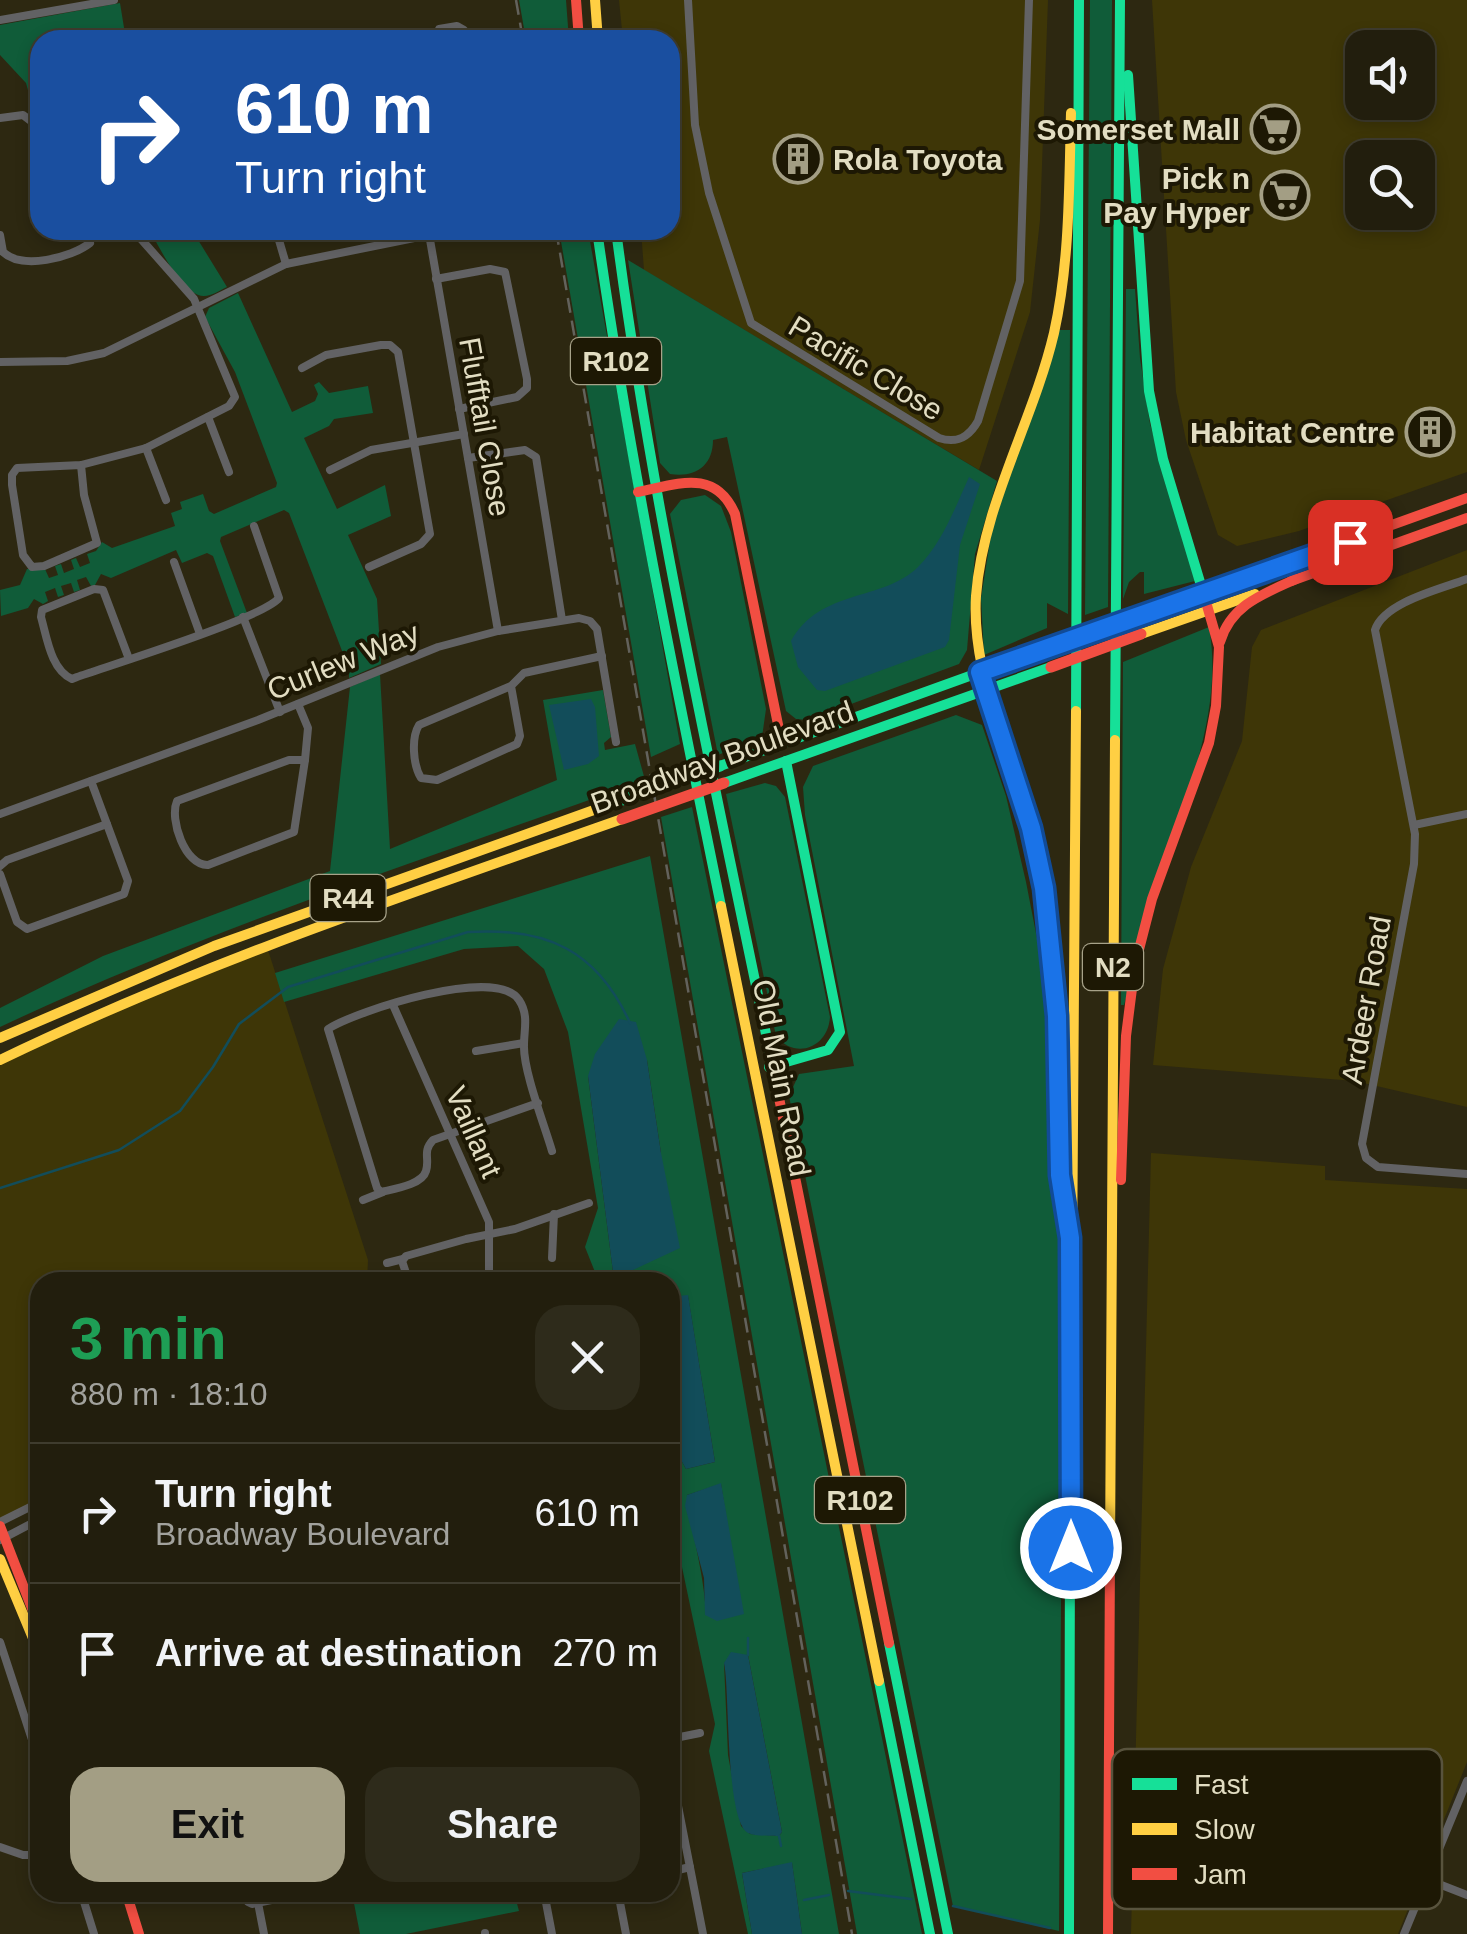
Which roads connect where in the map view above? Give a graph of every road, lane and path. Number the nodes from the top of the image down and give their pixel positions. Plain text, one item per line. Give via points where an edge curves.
1 (114, 0) edge
2 (576, 0) edge
3 (595, 0) edge
4 (688, 0) edge
5 (1029, 0) edge
6 (1079, 0) edge
7 (1121, 0) edge
8 (64, 4) edge
9 (0, 20) edge
10 (439, 30) edge
11 (463, 30) edge
12 (578, 30) edge
13 (597, 30) edge
14 (1078, 49) junction
15 (0, 118) edge
16 (30, 120) edge
17 (0, 235) edge
18 (142, 240) edge
19 (279, 240) edge
20 (397, 240) edge
21 (430, 240) edge
22 (599, 240) edge
23 (617, 240) edge
24 (90, 243) dead end
25 (286, 264) junction
26 (436, 279) junction
27 (196, 309) junction
28 (0, 362) edge
29 (302, 368) dead end
30 (459, 409) junction
31 (208, 416) junction
32 (464, 434) junction
33 (414, 443) junction
34 (146, 448) junction
35 (468, 458) junction
36 (81, 465) junction
37 (330, 470) dead end
38 (229, 472) dead end
39 (656, 489) junction
40 (638, 492) junction
41 (1467, 498) edge
42 (166, 500) dead end
43 (1467, 518) edge
44 (254, 526) dead end
45 (174, 562) dead end
46 (369, 567) dead end
47 (1296, 579) junction
48 (1467, 579) edge
49 (1205, 593) junction
50 (1210, 610) junction
51 (243, 617) junction
52 (562, 620) junction
53 (498, 632) junction
54 (200, 634) junction
55 (1219, 647) junction
56 (602, 656) junction
57 (129, 659) junction
58 (980, 672) junction
59 (512, 686) junction
60 (986, 690) junction
61 (298, 704) junction
62 (280, 712) junction
63 (616, 742) dead end
64 (782, 744) junction
65 (305, 760) junction
66 (786, 762) junction
67 (91, 781) junction
68 (1, 811) edge
69 (1467, 814) edge
70 (106, 824) junction
71 (1414, 824) junction
72 (0, 870) edge
73 (394, 1005) junction
74 (0, 1038) edge
75 (524, 1043) junction
76 (476, 1051) dead end
77 (0, 1060) edge
78 (772, 1067) junction
79 (755, 1071) junction
80 (538, 1103) junction
81 (450, 1132) junction
82 (552, 1151) dead end
83 (1467, 1174) edge
84 (383, 1192) junction
85 (362, 1200) dead end
86 (589, 1203) dead end
87 (554, 1214) junction
88 (490, 1233) junction
89 (1070, 1238) junction
90 (552, 1258) dead end
91 (402, 1259) junction
92 (387, 1264) dead end
93 (1111, 1268) junction
94 (407, 1272) edge
95 (488, 1272) edge
96 (30, 1509) edge
97 (30, 1522) edge
98 (1, 1531) edge
99 (0, 1559) edge
100 (30, 1603) edge
101 (30, 1631) edge
102 (0, 1642) edge
103 (700, 1733) dead end
104 (30, 1734) edge
105 (680, 1737) edge
106 (1467, 1780) edge
107 (680, 1816) edge
108 (1442, 1841) edge
109 (0, 1847) edge
110 (30, 1856) edge
111 (690, 1867) junction
112 (680, 1870) edge
113 (1442, 1886) edge
114 (1467, 1895) edge
115 (84, 1902) edge
116 (129, 1902) edge
117 (249, 1902) edge
118 (545, 1902) edge
119 (620, 1902) edge
120 (258, 1903) joint
121 (1414, 1909) edge
122 (94, 1934) edge
123 (139, 1934) edge
124 (264, 1934) edge
125 (552, 1934) edge
126 (626, 1934) edge
127 (703, 1934) edge
128 (930, 1934) edge
129 (948, 1934) edge
130 (1069, 1934) edge
131 (1108, 1934) edge
132 (1404, 1934) edge

1 - 8 street
2 - 12 main road
3 - 13 main road
4 - 5 street, Pacific Close via 695,125 748,318 866,395 952,441 969,434 978,420 1019,289
6 - 14 main road, N2
7 - 49 main road via 1149,391
7 - 93 main road, N2
8 - 9 street
10 - 11 street
14 - 58 main road via 1058,319 981,557 975,633
14 - 89 main road, N2
15 - 16 street via 23,114
17 - 24 street via 3,252 14,260 67,256
18 - 27 street
19 - 25 street
20 - 25 street
21 - 26 street, Flufftail Close
22 - 40 main road, Old Main Road / R102
23 - 39 main road, Old Main Road / R102
25 - 27 street
26 - 30 street, Flufftail Close
26 - 30 street via 505,272 527,378 518,397
27 - 28 street via 104,353
27 - 31 street via 235,397
29 - 33 street via 331,354 393,346
30 - 32 street, Flufftail Close
31 - 34 street
31 - 38 street
32 - 33 street
32 - 35 street, Flufftail Close
33 - 37 street via 370,450
33 - 46 street via 430,534
34 - 36 street
34 - 42 street
35 - 52 street via 524,450 536,457
35 - 53 street, Flufftail Close
36 - 36 street via 23,466 12,475 23,555 32,567 97,543
39 - 40 main road
39 - 64 main road via 710,483 729,497
39 - 78 main road, Old Main Road / R102
40 - 79 main road, Old Main Road / R102
41 - 49 main road, Broadway Boulevard / R44
43 - 47 main road, Broadway Boulevard / R44
44 - 51 street via 279,598
45 - 54 street
47 - 50 main road, Broadway Boulevard / R44
47 - 55 main road via 1234,612
48 - 71 street via 1392,608 1374,630
49 - 50 main road
49 - 58 main road, Broadway Boulevard / R44, bridge
50 - 55 main road
50 - 60 main road, Broadway Boulevard / R44, bridge
51 - 54 street
51 - 62 street
52 - 53 street, Curlew Way
52 - 56 street via 590,620
53 - 61 street, Curlew Way via 415,655
54 - 57 street
55 - 93 main road via 1209,743 1135,965 1120,1229
56 - 59 street via 524,673
56 - 63 street
57 - 57 street via 68,678 56,665 42,610 102,590
58 - 60 main road
58 - 64 main road, Broadway Boulevard / R44
59 - 59 street via 517,744 437,780 422,778 416,770 416,728
60 - 66 main road, Broadway Boulevard / R44
60 - 89 main road via 1044,888 1057,1016 1060,1175
61 - 62 street, Curlew Way
61 - 65 street via 308,728
62 - 67 street, Curlew Way
64 - 74 main road, Broadway Boulevard / R44, bridge via 214,946
65 - 65 street via 291,834 208,866 192,861 174,816 178,801 272,765
66 - 77 main road, Broadway Boulevard / R44, bridge via 213,965
66 - 78 main road via 840,1032 828,1050
67 - 68 street, Curlew Way
67 - 70 street
69 - 71 street
70 - 72 street via 6,860
70 - 72 street via 128,881 121,896 27,930
71 - 83 street, Ardeer Road via 1414,864 1362,1144 1371,1164
73 - 75 street via 463,985 512,993 526,1020
73 - 81 street, Vaillant
73 - 84 street via 327,1032
75 - 76 street
75 - 80 street
78 - 79 main road
78 - 129 main road, Old Main Road / R102
79 - 128 main road, Old Main Road / R102
80 - 81 street
80 - 82 street
81 - 84 street via 428,1144 422,1178
81 - 88 street, Vaillant
84 - 85 street
86 - 87 street
87 - 88 street
87 - 90 street
88 - 91 street
88 - 95 street, Vaillant
89 - 130 main road, N2
91 - 92 street
91 - 94 street
93 - 131 main road, N2
96 - 98 street
97 - 98 street
98 - 100 main road
99 - 101 main road
102 - 104 street
103 - 105 street
106 - 108 street
107 - 111 street
109 - 110 street
111 - 112 street
111 - 127 street
113 - 114 street
115 - 122 street
116 - 123 main road
117 - 120 street
118 - 125 street
119 - 126 street
120 - 124 street
121 - 132 street

